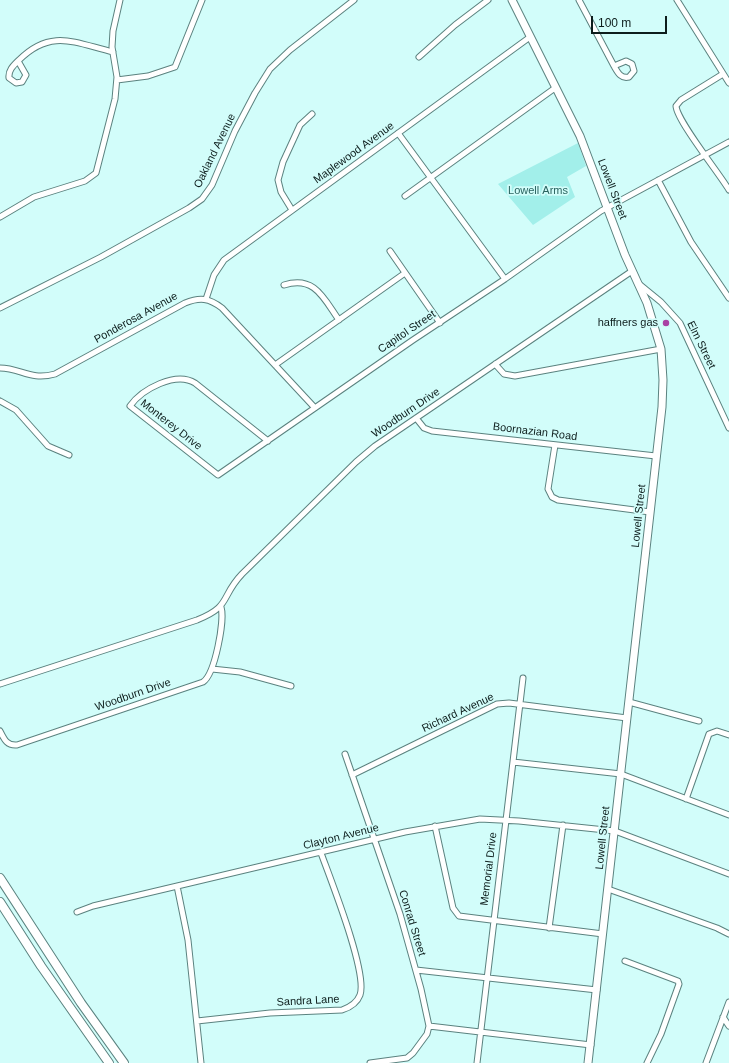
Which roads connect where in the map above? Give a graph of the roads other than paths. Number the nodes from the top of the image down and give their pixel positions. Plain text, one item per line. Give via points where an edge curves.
1 (120, 0) edge
2 (202, 0) edge
3 (354, 0) edge
4 (488, 0) edge
5 (512, 0) edge
6 (579, 0) edge
7 (677, 0) edge
8 (530, 37) junction
9 (113, 52) junction
10 (419, 58) dead end
11 (18, 61) dead end
12 (614, 66) dead end
13 (724, 74) junction
14 (117, 80) junction
15 (729, 83) edge
16 (556, 88) junction
17 (312, 114) dead end
18 (398, 133) junction
19 (729, 142) edge
20 (706, 155) junction
21 (431, 178) junction
22 (658, 180) junction
23 (729, 190) edge
24 (405, 196) dead end
25 (608, 207) junction
26 (292, 210) junction
27 (0, 217) edge
28 (390, 251) dead end
29 (632, 270) junction
30 (405, 273) junction
31 (505, 279) junction
32 (284, 284) dead end
33 (639, 284) junction
34 (729, 298) edge
35 (206, 299) junction
36 (0, 308) edge
37 (339, 320) junction
38 (440, 323) junction
39 (661, 349) junction
40 (495, 364) junction
41 (275, 365) junction
42 (0, 368) edge
43 (0, 401) edge
44 (315, 408) junction
45 (416, 418) junction
46 (729, 428) edge
47 (268, 441) junction
48 (555, 445) junction
49 (69, 455) dead end
50 (656, 456) junction
51 (218, 475) joint
52 (650, 512) junction
53 (221, 607) junction
54 (212, 669) junction
55 (523, 678) dead end
56 (0, 684) edge
57 (291, 686) dead end
58 (629, 702) junction
59 (520, 704) junction
60 (627, 718) junction
61 (700, 721) dead end
62 (0, 732) edge
63 (729, 735) edge
64 (344, 754) dead end
65 (512, 762) junction
66 (621, 774) junction
67 (352, 775) junction
68 (686, 799) junction
69 (729, 815) edge
70 (506, 820) junction
71 (563, 825) junction
72 (435, 826) junction
73 (614, 831) junction
74 (374, 839) junction
75 (321, 852) junction
76 (729, 874) edge
77 (0, 878) edge
78 (176, 886) junction
79 (608, 889) junction
80 (0, 902) edge
81 (77, 912) dead end
82 (493, 921) junction
83 (549, 928) junction
84 (603, 934) junction
85 (729, 934) edge
86 (625, 961) dead end
87 (416, 970) junction
88 (486, 978) junction
89 (597, 990) junction
90 (729, 1002) edge
91 (723, 1017) junction
92 (197, 1021) junction
93 (429, 1026) junction
94 (729, 1026) edge
95 (480, 1032) junction
96 (590, 1045) junction
97 (109, 1063) edge
98 (124, 1063) edge
99 (201, 1063) edge
100 (370, 1063) edge
101 (376, 1063) edge
102 (477, 1063) edge
103 (588, 1063) edge
104 (648, 1063) edge
105 (706, 1063) edge

1 - 9 street via 113,31
2 - 14 street via 175,67 148,76
3 - 36 street, Oakland Avenue via 270,69 235,131 212,185 202,198 189,208 101,257
4 - 10 street via 455,25
5 - 8 main road, Lowell Street
6 - 12 street
7 - 13 street
8 - 16 main road, Lowell Street
8 - 18 street, Maplewood Avenue
9 - 11 street via 53,40 35,46
9 - 14 street
13 - 15 street
13 - 20 street via 680,100 676,106 687,128
14 - 27 street via 112,114 96,173 85,181 34,197
16 - 21 street
16 - 25 main road, Lowell Street via 580,136
17 - 26 street via 300,125 283,162 278,180 281,192
18 - 21 street
18 - 26 street, Maplewood Avenue
19 - 20 street, Capitol Street
20 - 22 street, Capitol Street
20 - 23 street
21 - 24 street
21 - 31 street
22 - 25 street, Capitol Street
22 - 34 street via 691,242
25 - 29 main road, Lowell Street
25 - 31 street, Capitol Street
26 - 35 street, Maplewood Avenue via 224,260 214,275
28 - 30 street
29 - 33 main road, Lowell Street
29 - 40 street, Woodburn Drive
30 - 37 street
30 - 38 street
31 - 38 street, Capitol Street
32 - 37 street via 303,282 315,288
33 - 39 main road, Lowell Street
33 - 46 street, Elm Street via 662,302 680,323
35 - 41 street via 222,308
35 - 42 street, Ponderosa Avenue via 185,303 54,374 32,376
37 - 41 street
38 - 44 street, Capitol Street
39 - 40 street via 514,376 504,374
39 - 50 main road, Lowell Street via 663,393
40 - 45 street, Woodburn Drive
41 - 44 street
43 - 49 street via 16,410 48,446
44 - 47 street, Capitol Street
45 - 48 street, Boornazian Road via 421,426 428,430
45 - 53 street, Woodburn Drive via 356,462 237,579
47 - 51 street, Capitol Street
47 - 51 street, Monterey Drive via 187,379 167,380 134,401 130,406
48 - 50 street, Boornazian Road
48 - 52 street via 548,489 552,497 558,500
50 - 52 main road, Lowell Street
52 - 58 main road, Lowell Street
53 - 54 street, Woodburn Drive via 223,620
53 - 56 street, Woodburn Drive via 197,620
54 - 57 street via 240,672
54 - 62 street, Woodburn Drive via 207,679 201,683 17,745 7,742
55 - 59 street, Memorial Drive
58 - 60 main road, Lowell Street
58 - 61 street
59 - 60 street, Richard Avenue
59 - 65 street, Memorial Drive
59 - 67 street, Richard Avenue via 503,703 490,706
60 - 66 main road, Lowell Street
63 - 68 street via 718,731 709,734
64 - 67 street, Conrad Street
65 - 66 street
65 - 70 street, Memorial Drive
66 - 68 street
66 - 73 main road, Lowell Street
67 - 74 street, Conrad Street
68 - 69 street
70 - 71 street, Clayton Avenue
70 - 72 street, Clayton Avenue via 480,819
70 - 82 street, Memorial Drive
71 - 73 street, Clayton Avenue
71 - 83 street
72 - 74 street, Clayton Avenue
72 - 82 street via 455,913 465,918
73 - 76 street, Clayton Avenue
73 - 79 main road, Lowell Street
74 - 75 street, Clayton Avenue
74 - 87 street, Conrad Street
75 - 78 street, Clayton Avenue
75 - 92 street, Sandra Lane via 350,934 360,975 360,994 356,1002 351,1008 342,1010 270,1013
77 - 98 highway via 68,984
78 - 81 street, Clayton Avenue
78 - 92 street via 188,940
79 - 84 main road, Lowell Street
79 - 85 street
80 - 97 highway
82 - 83 street
82 - 88 street, Memorial Drive
83 - 84 street
84 - 89 main road, Lowell Street
86 - 104 street via 678,981 661,1034
87 - 88 street
87 - 93 street, Conrad Street
88 - 89 street
88 - 95 street, Memorial Drive
89 - 96 main road, Lowell Street
90 - 91 street
91 - 94 street
91 - 105 street
92 - 99 street
93 - 95 street
93 - 101 street via 414,1053 407,1058
95 - 96 street
95 - 102 street, Memorial Drive
96 - 103 main road, Lowell Street
100 - 101 street

